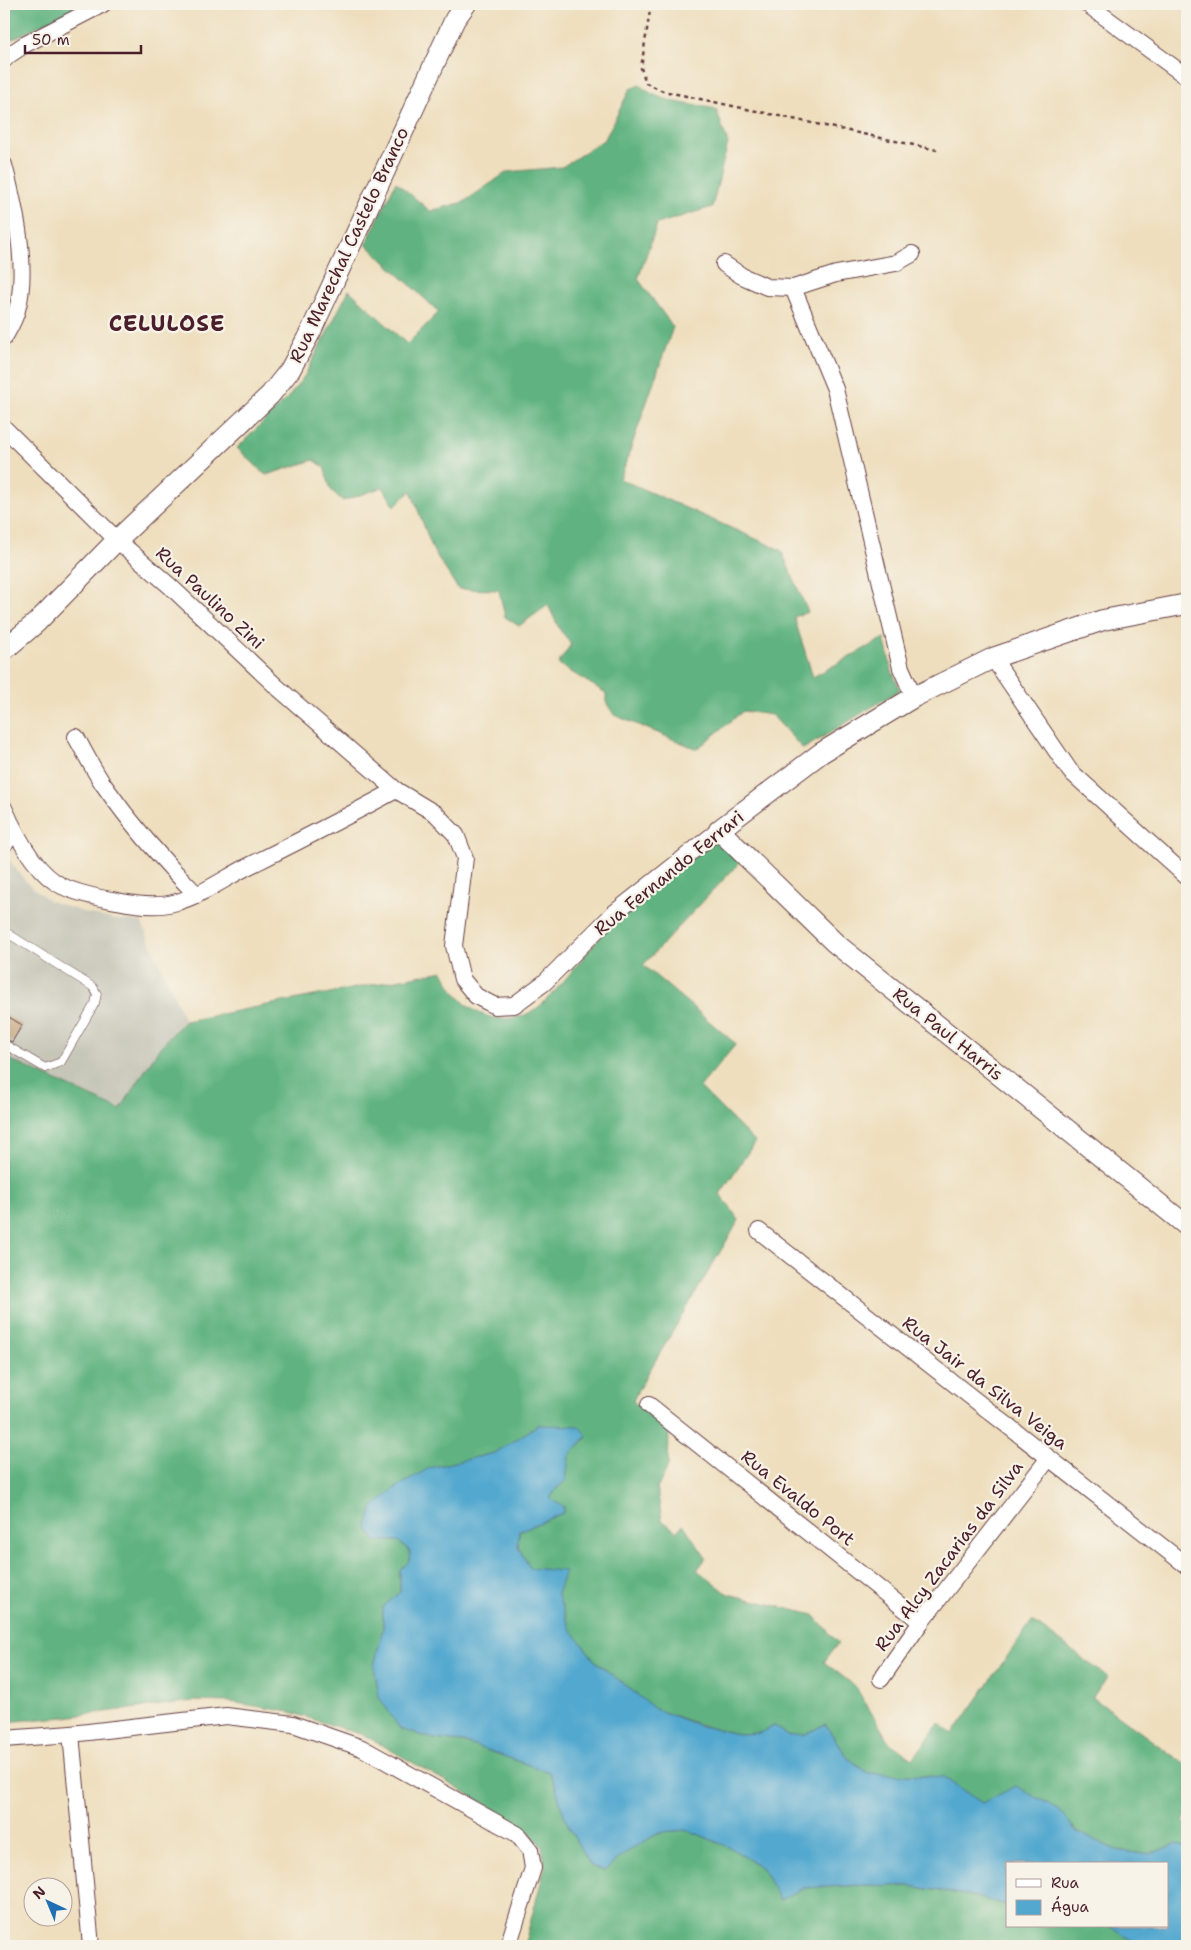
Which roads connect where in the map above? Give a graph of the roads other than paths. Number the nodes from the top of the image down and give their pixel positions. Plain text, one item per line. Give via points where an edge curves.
1 (104, 4) edge
2 (466, 4) edge
3 (1088, 4) edge
4 (4, 60) edge
5 (1187, 77) edge
6 (4, 165) edge
7 (912, 254) dead end
8 (724, 264) dead end
9 (793, 288) junction
10 (4, 338) edge
11 (4, 428) edge
12 (117, 540) junction
13 (1187, 604) edge
14 (4, 650) edge
15 (993, 658) junction
16 (914, 697) junction
17 (76, 738) dead end
18 (396, 790) junction
19 (4, 808) edge
20 (719, 830) junction
21 (17, 836) junction
22 (4, 851) edge
23 (1187, 877) edge
24 (197, 895) junction
25 (4, 931) edge
26 (4, 1044) edge
27 (1187, 1226) edge
28 (759, 1231) dead end
29 (649, 1404) dead end
30 (1049, 1458) junction
31 (1187, 1566) edge
32 (922, 1622) junction
33 (880, 1678) dead end
34 (71, 1734) junction
35 (4, 1739) edge
36 (91, 1946) edge
37 (508, 1946) edge

1 - 4 street via 24,45
2 - 12 street, Rua Marechal Castelo Branco via 455,19 290,370 270,395
3 - 5 street
6 - 10 street via 19,234 21,289 17,311
7 - 9 street via 896,263 836,274
8 - 9 street via 767,287
9 - 16 street via 835,389 900,668
11 - 12 street, Rua Paulino Zini
12 - 14 street, Rua Marechal Castelo Branco via 36,623
12 - 18 street, Rua Paulino Zini via 277,687
13 - 15 street, Rua Fernando Ferrari via 1103,620
15 - 16 street, Rua Fernando Ferrari
15 - 23 street via 1070,771
16 - 20 street, Rua Fernando Ferrari via 818,755
17 - 24 street via 102,783 124,812
18 - 20 street, Rua Fernando Ferrari via 436,814 456,835 465,858 454,946 462,979 476,996 495,1006 514,1005 544,983 614,913
18 - 24 street
19 - 21 street
20 - 27 street, Rua Paul Harris via 835,944
21 - 22 lane
21 - 24 street via 42,870 60,885 78,892 151,905 176,903
25 - 26 lane via 93,987 97,994 95,1004 61,1062 45,1068
28 - 30 street, Rua Jair da Silva Veiga
29 - 32 street, Rua Evaldo Port
30 - 31 street, Rua Jair da Silva Veiga
30 - 32 street, Rua Alcy Zacarias da Silva
32 - 33 street, Rua Alcy Zacarias da Silva
34 - 35 street
34 - 36 street
34 - 37 street via 226,1716 293,1724 362,1748 517,1834 530,1850 533,1868

